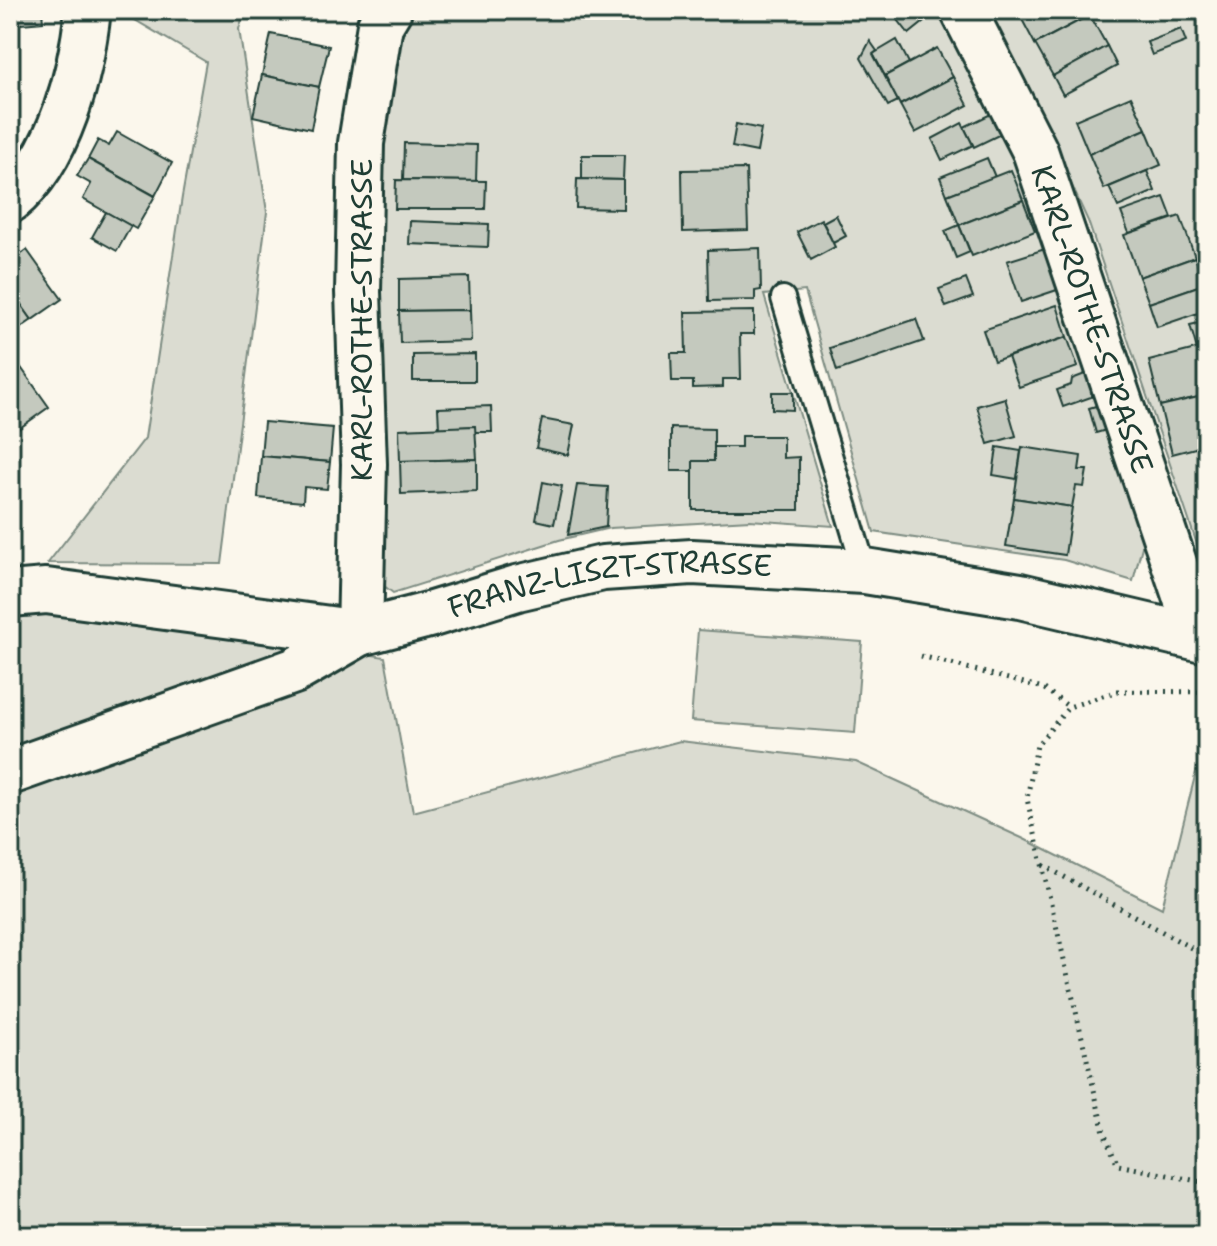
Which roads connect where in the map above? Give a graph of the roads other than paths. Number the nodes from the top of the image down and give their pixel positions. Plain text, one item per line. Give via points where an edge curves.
1 (88, 10) edge
2 (389, 10) edge
3 (963, 10) edge
4 (10, 200) edge
5 (783, 298) dead end
6 (865, 571) junction
7 (10, 594) edge
8 (360, 633) junction
9 (1203, 638) edge
10 (10, 772) edge

1 - 4 street via 63,124 27,186
2 - 8 street, KARL-ROTHE-STRASSE via 380,25 361,143
3 - 9 street, KARL-ROTHE-STRASSE via 1035,151
5 - 6 lane
6 - 8 street, FRANZ-LISZT-STRASSE via 692,562 603,568
6 - 9 street, FRANZ-LISZT-STRASSE via 1020,596
7 - 8 street via 46,591
8 - 10 street via 294,671

